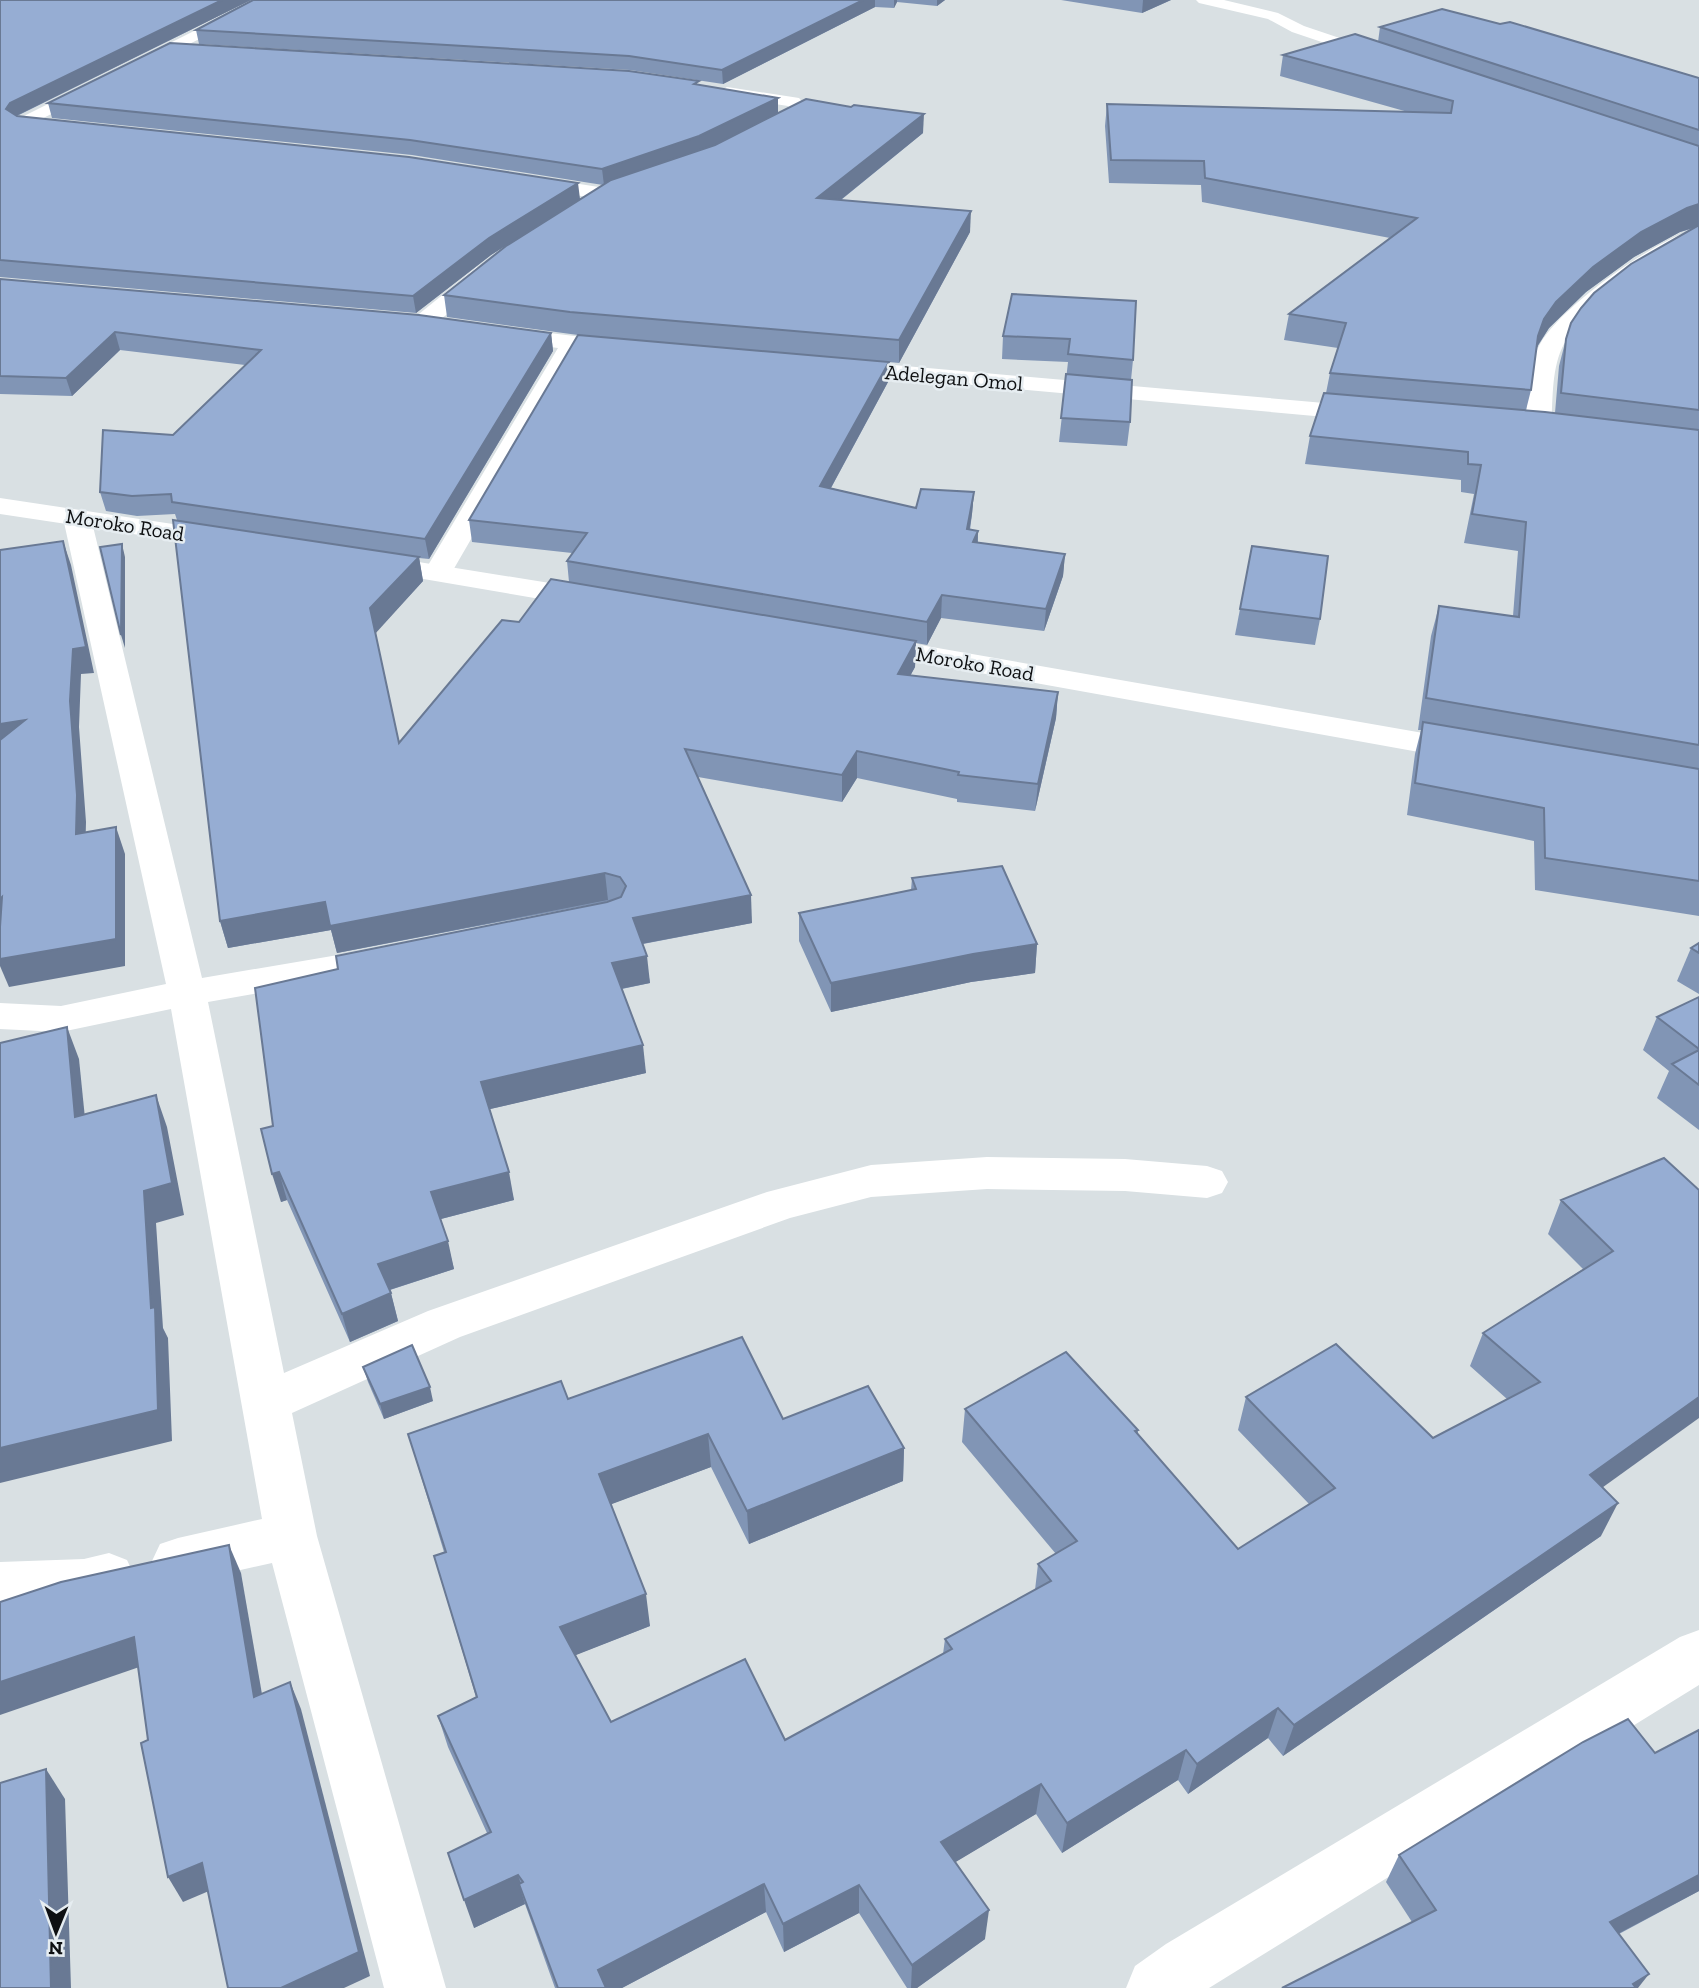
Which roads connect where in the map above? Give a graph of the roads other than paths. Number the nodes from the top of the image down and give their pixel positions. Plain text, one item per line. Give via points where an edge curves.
1 (268, 0) edge
2 (1203, 0) edge
3 (171, 49) junction
4 (208, 52) edge
5 (1403, 65) edge
6 (705, 89) edge
7 (22, 123) junction
8 (63, 127) edge
9 (0, 135) edge
10 (742, 141) edge
11 (515, 179) edge
12 (581, 209) edge
13 (1699, 234) edge
14 (499, 261) edge
15 (395, 321) edge
16 (422, 323) junction
17 (449, 327) edge
18 (477, 331) edge
19 (572, 344) junction
20 (653, 351) edge
21 (815, 365) edge
22 (1393, 416) edge
23 (1511, 427) edge
24 (1538, 429) junction
25 (1565, 433) edge
26 (0, 506) edge
27 (77, 518) junction
28 (251, 544) edge
29 (344, 558) edge
30 (438, 572) junction
31 (615, 602) edge
32 (832, 639) edge
33 (1496, 755) edge
34 (425, 951) edge
35 (187, 993) junction
36 (0, 1016) edge
37 (1207, 1182) dead end
38 (264, 1403) junction
39 (291, 1536) junction
40 (0, 1586) edge
41 (1699, 1655) edge
42 (415, 1988) edge
43 (1157, 1988) edge

1 - 3 street
2 - 5 street via 1273,16
3 - 4 street
3 - 7 street
6 - 10 street via 793,102 800,109
7 - 8 street
7 - 9 street
11 - 12 street via 611,192
13 - 24 street via 1605,292 1568,324 1551,346
14 - 16 street
15 - 16 street
16 - 17 street
18 - 19 street
19 - 20 street
19 - 30 street
21 - 22 street, Adelegan Omol
23 - 24 street
24 - 25 street
26 - 27 street, Moroko Road
27 - 28 street, Moroko Road
27 - 35 street
29 - 30 street
30 - 31 street
32 - 33 street, Moroko Road
34 - 35 street
35 - 36 street via 61,1019
35 - 38 street
37 - 38 street via 1125,1175 987,1173 872,1181 782,1204 444,1324
38 - 39 street
39 - 40 street via 85,1583
39 - 42 street
41 - 43 street

